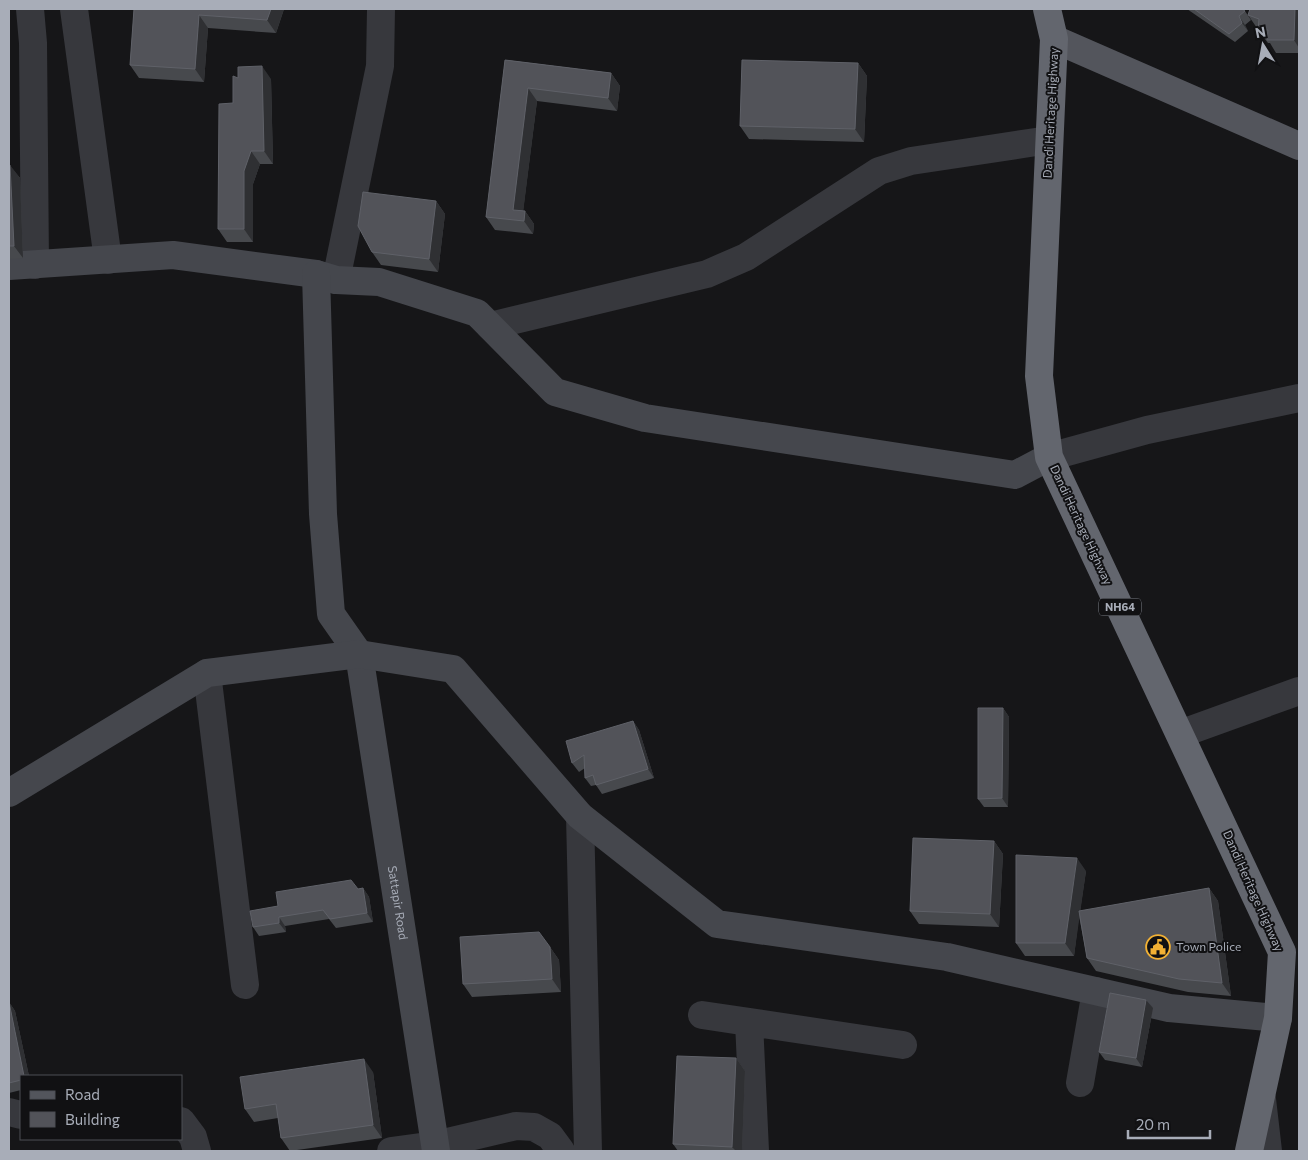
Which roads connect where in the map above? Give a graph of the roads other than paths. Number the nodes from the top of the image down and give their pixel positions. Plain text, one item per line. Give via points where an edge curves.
1 (30, 9) edge
2 (74, 9) edge
3 (381, 9) edge
4 (1047, 9) edge
5 (1054, 40) junction
6 (1049, 140) junction
7 (1299, 146) edge
8 (108, 260) junction
9 (22, 266) edge
10 (326, 277) junction
11 (490, 326) junction
12 (1299, 398) edge
13 (1049, 457) junction
14 (359, 654) junction
15 (207, 673) junction
16 (1299, 691) edge
17 (1180, 734) junction
18 (9, 793) edge
19 (580, 816) junction
20 (1291, 954) edge
21 (246, 984) dead end
22 (1096, 991) junction
23 (702, 1015) dead end
24 (1278, 1018) junction
25 (749, 1022) junction
26 (902, 1045) dead end
27 (1080, 1083) dead end
28 (1261, 1093) junction
29 (182, 1122) edge
30 (435, 1148) edge
31 (197, 1151) edge
32 (391, 1151) edge
33 (562, 1151) edge
34 (588, 1151) edge
35 (755, 1151) edge
36 (1249, 1151) edge
37 (1268, 1151) edge

1 - 9 street via 33,43
2 - 8 street
3 - 10 street via 380,66
4 - 5 highway, Dandi Heritage Highway / NH64
5 - 6 highway, Dandi Heritage Highway / NH64
5 - 7 main road
6 - 11 street via 911,161 879,171 746,257 707,274
6 - 13 highway, Dandi Heritage Highway / NH64 via 1039,376
8 - 9 street
8 - 10 street via 173,255
10 - 11 street via 379,282 477,313
10 - 14 street via 323,514 331,614
11 - 13 street via 554,392 645,418 1015,475
12 - 13 street via 1147,430
13 - 17 highway, Dandi Heritage Highway / NH64
14 - 15 street
14 - 19 street via 453,669
14 - 30 street, Sattapir Road
15 - 18 street
15 - 21 street
16 - 17 street
17 - 20 highway, Dandi Heritage Highway / NH64
19 - 22 street via 717,924 948,957
19 - 34 street
20 - 24 highway, Dandi Heritage Highway / NH64
22 - 24 street via 1169,1008
22 - 27 street
23 - 25 street
24 - 28 highway, Dandi Heritage Highway / NH64
25 - 26 street
25 - 35 street
28 - 36 highway, Dandi Heritage Highway / NH64
28 - 37 street
29 - 31 street via 193,1137
30 - 32 street
30 - 33 street via 516,1126 534,1127 550,1136

